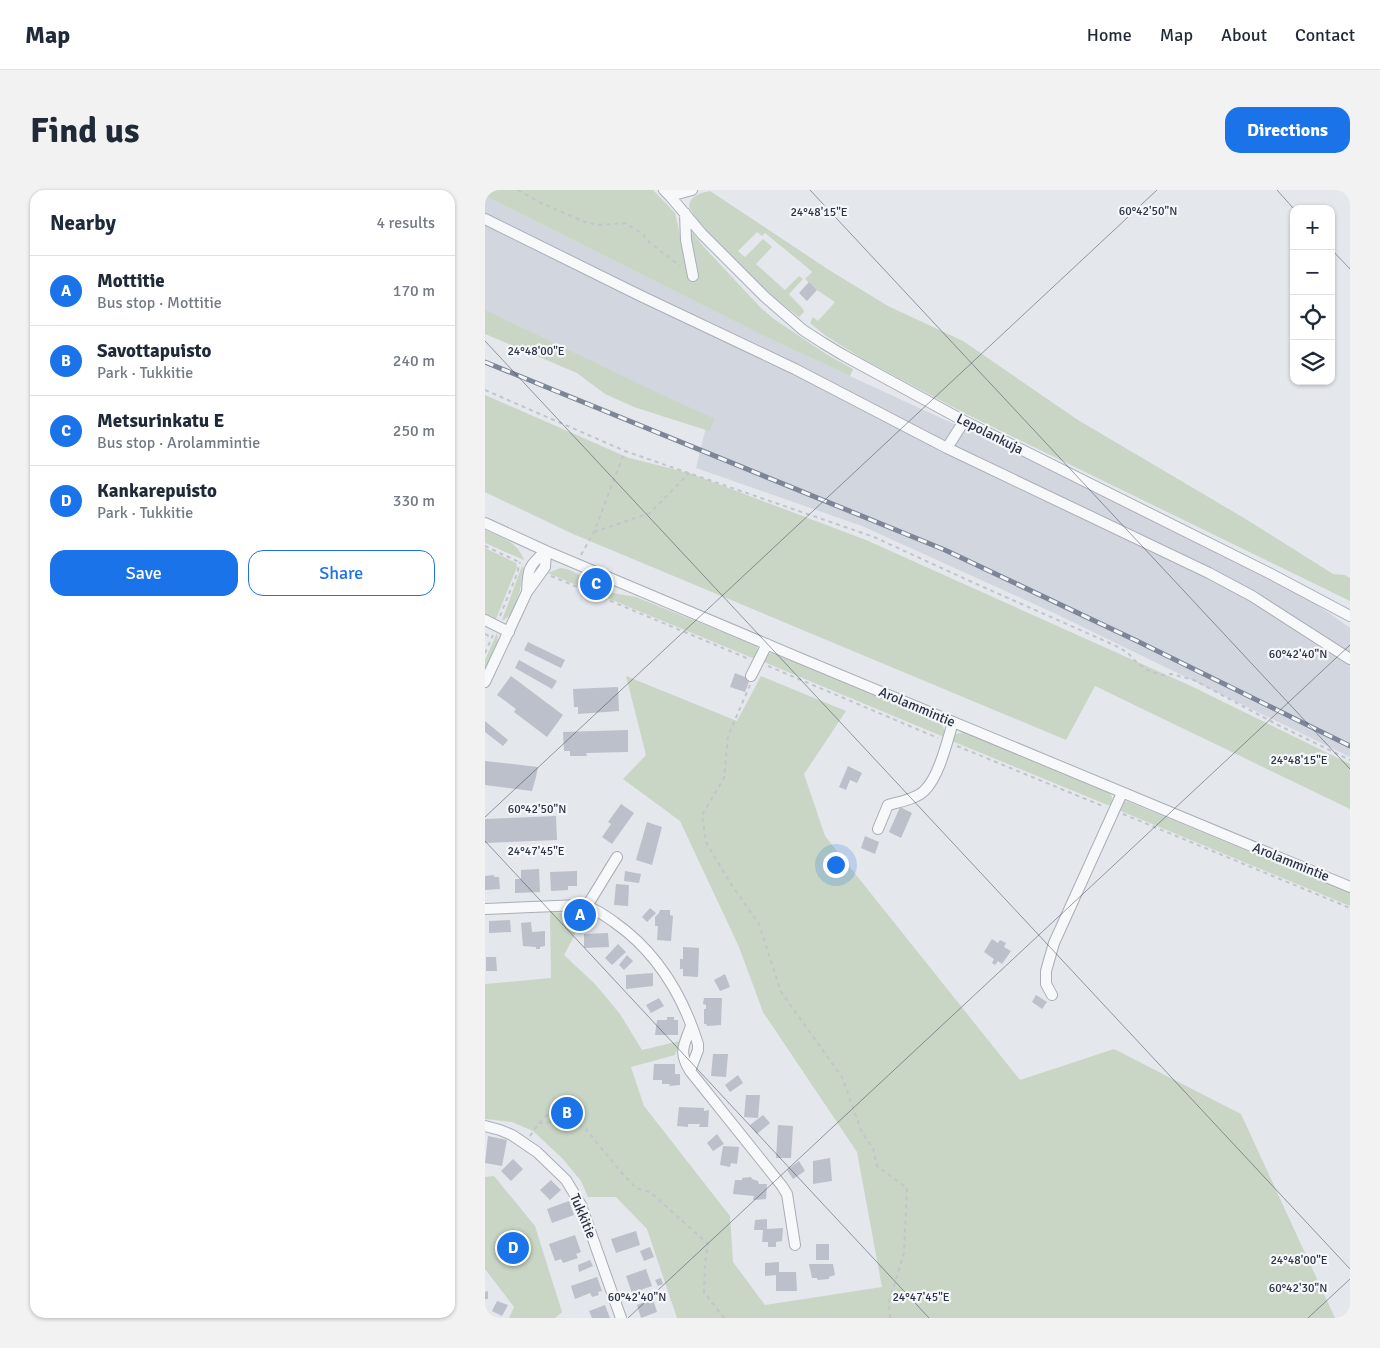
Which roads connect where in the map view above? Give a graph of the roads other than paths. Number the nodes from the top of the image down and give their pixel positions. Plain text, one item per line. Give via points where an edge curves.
1 (692, 190) edge
2 (667, 193) edge
3 (685, 213) junction
4 (485, 219) edge
5 (692, 274) road end
6 (964, 421) junction
7 (947, 448) junction
8 (485, 523) edge
9 (546, 551) junction
10 (527, 592) junction
11 (1350, 616) edge
12 (485, 620) edge
13 (509, 632) junction
14 (767, 644) junction
15 (1350, 659) edge
16 (751, 676) road end
17 (485, 682) edge
18 (953, 722) junction
19 (1122, 793) junction
20 (878, 829) dead end
21 (617, 857) dead end
22 (1350, 887) edge
23 (587, 906) junction
24 (485, 909) edge
25 (1052, 995) dead end
26 (691, 1026) junction
27 (691, 1071) junction
28 (485, 1126) edge
29 (795, 1245) dead end
30 (621, 1318) edge

1 - 2 street
2 - 3 street, Lepolankuja
3 - 5 street
3 - 6 street, Lepolankuja via 765,298 803,330
4 - 7 street via 795,369
6 - 7 street
6 - 11 street, Lepolankuja
7 - 15 street via 1209,572
8 - 9 street, Arolammintie
9 - 10 street via 545,567
9 - 10 street via 530,567
9 - 14 street, Arolammintie
10 - 13 street
12 - 13 street
13 - 17 street
14 - 16 street
14 - 18 street, Arolammintie
18 - 19 street, Arolammintie
18 - 20 street via 938,769 929,785 923,792 888,806
19 - 22 street, Arolammintie
19 - 25 street via 1054,943 1046,971 1046,984
21 - 23 street
23 - 24 street
23 - 26 street via 626,931 655,959 667,975
26 - 27 street via 698,1050
26 - 27 street via 683,1055
27 - 29 street via 787,1194
28 - 30 street, Tukkitie via 512,1135 537,1152 574,1191

